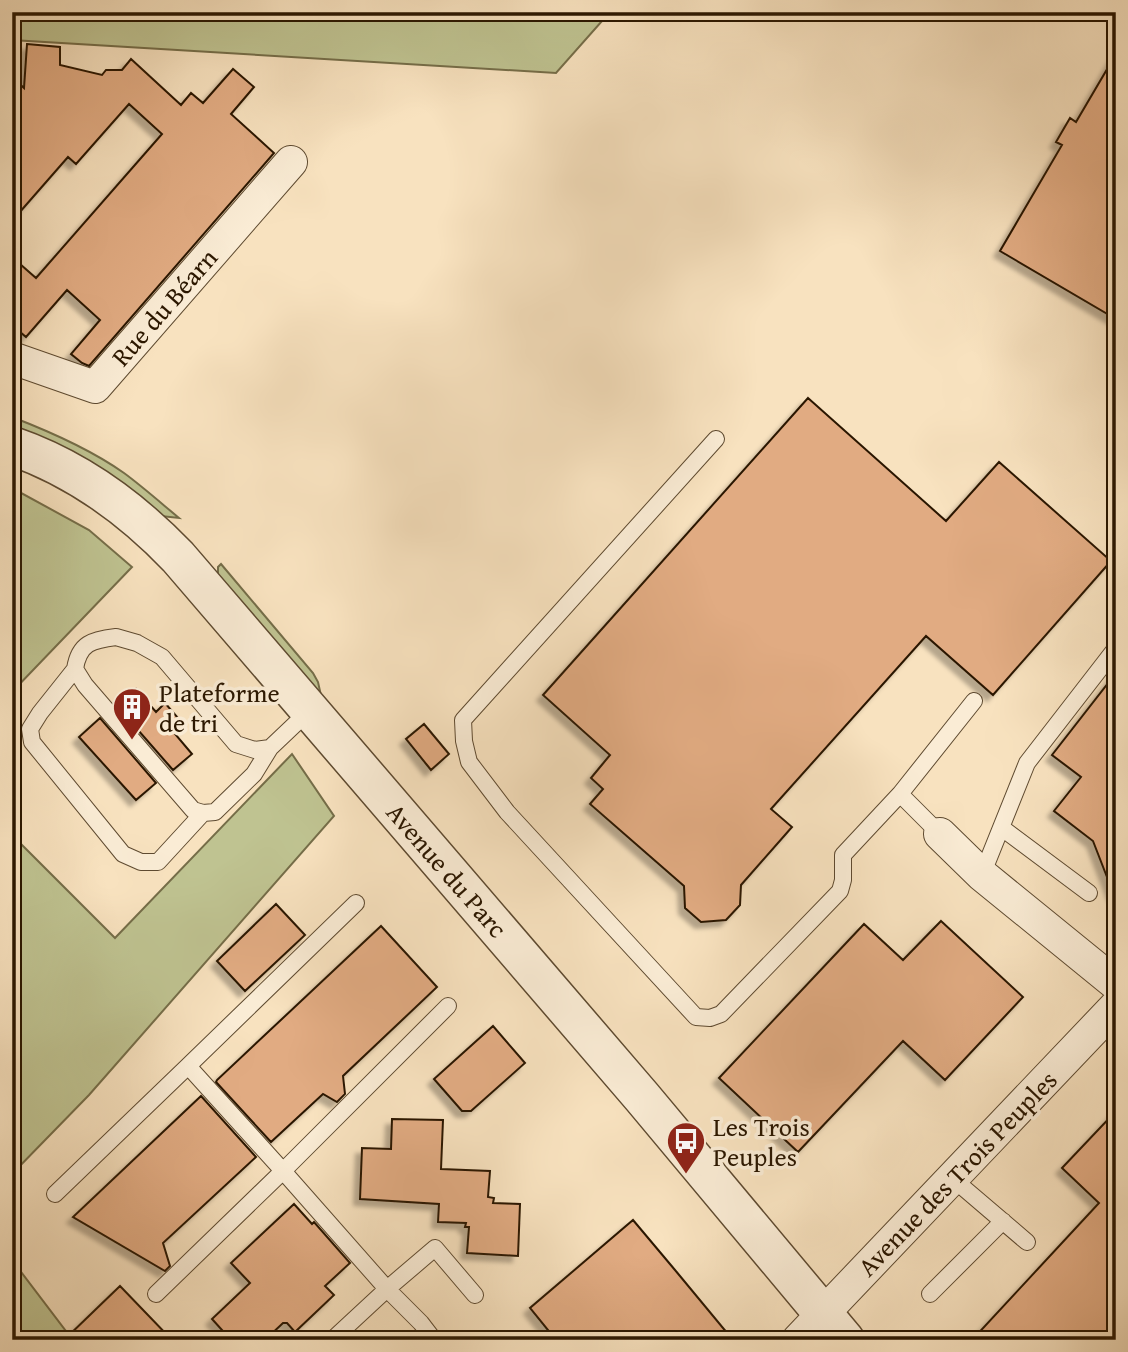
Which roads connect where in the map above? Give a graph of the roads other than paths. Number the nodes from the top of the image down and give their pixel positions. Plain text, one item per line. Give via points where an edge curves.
1 (291, 162) dead end
2 (12, 358) edge
3 (716, 439) dead end
4 (12, 446) edge
5 (1116, 648) edge
6 (75, 669) junction
7 (974, 701) dead end
8 (310, 710) junction
9 (270, 748) junction
10 (900, 794) junction
11 (202, 813) junction
12 (1002, 828) junction
13 (940, 834) joint
14 (982, 874) junction
15 (1090, 893) dead end
16 (356, 903) dead end
17 (1116, 984) edge
18 (448, 1006) dead end
19 (1116, 1006) edge
20 (188, 1066) junction
21 (283, 1171) junction
22 (953, 1178) junction
23 (55, 1194) dead end
24 (1003, 1221) junction
25 (1027, 1242) dead end
26 (387, 1289) junction
27 (156, 1294) dead end
28 (475, 1294) dead end
29 (930, 1294) dead end
30 (822, 1331) edge
31 (332, 1340) edge
32 (434, 1340) edge

1 - 2 street, Rue du Béarn via 95,387
3 - 10 lane via 463,720 469,762 507,812 696,1017 722,1014 839,891 843,855
4 - 8 street, Avenue du Parc via 63,467 147,525
5 - 12 lane via 1027,763
6 - 9 lane via 77,656 88,643 116,638 137,643 162,657 236,744 256,750
6 - 11 lane via 193,810
6 - 11 lane via 30,729 32,742 123,854 141,862 158,862
7 - 10 lane
8 - 9 lane
8 - 30 street, Avenue du Parc via 746,1218
9 - 11 lane via 254,774 215,812
10 - 13 lane
12 - 14 lane
12 - 15 lane
13 - 14 street
14 - 17 street
16 - 20 lane
18 - 21 lane
19 - 22 street, Avenue des Trois Peuples
20 - 21 lane
20 - 23 lane
21 - 26 lane
21 - 27 lane
22 - 24 lane
22 - 30 street, Avenue des Trois Peuples
24 - 25 lane
24 - 29 lane
26 - 28 lane via 435,1248
26 - 31 lane
26 - 32 lane

